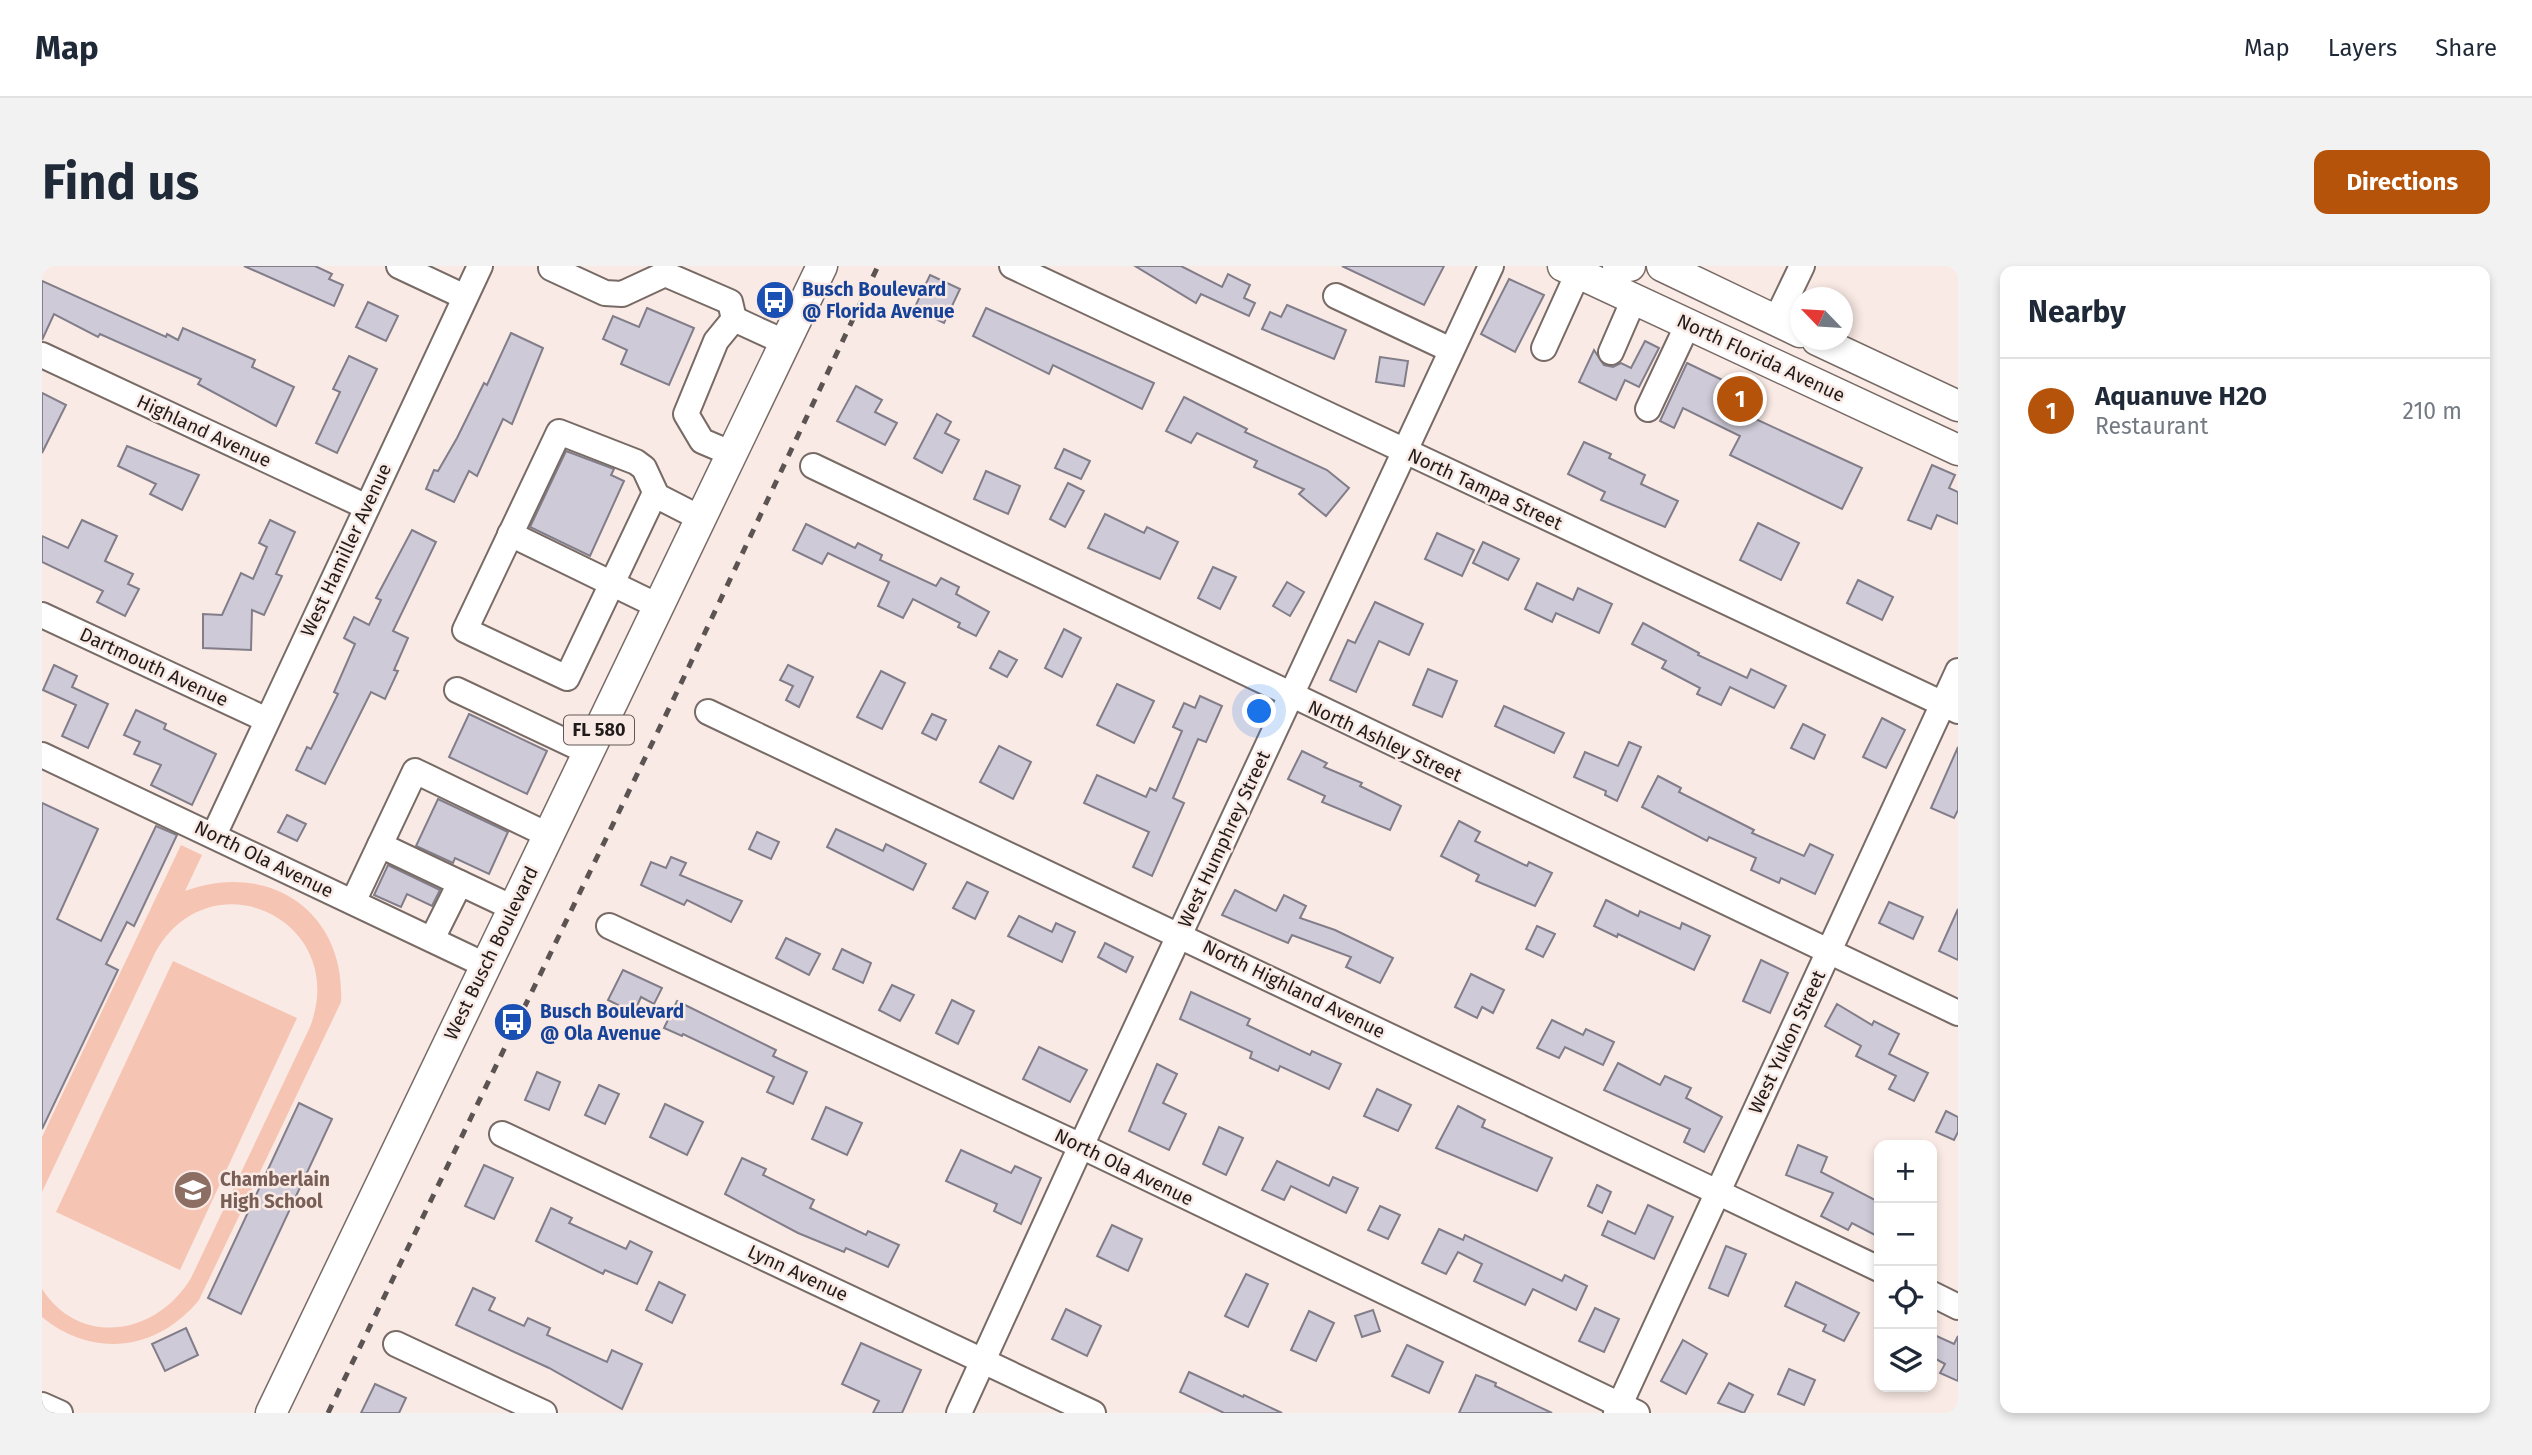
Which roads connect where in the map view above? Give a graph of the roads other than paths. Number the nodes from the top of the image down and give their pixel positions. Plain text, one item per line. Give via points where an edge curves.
1 (399, 266) edge
2 (480, 266) edge
3 (801, 266) edge
4 (822, 266) edge
5 (1012, 266) edge
6 (1491, 266) edge
7 (1618, 266) edge
8 (1630, 266) edge
9 (1661, 266) edge
10 (1802, 266) edge
11 (551, 268) dead end
12 (1571, 270) edge
13 (1336, 296) dead end
14 (465, 297) junction
15 (1634, 299) junction
16 (734, 318) junction
17 (1688, 324) junction
18 (1788, 326) edge
19 (771, 336) junction
20 (1544, 348) dead end
21 (1451, 350) junction
22 (1838, 350) edge
23 (1611, 352) dead end
24 (42, 355) edge
25 (1759, 357) junction
26 (1958, 406) edge
27 (1648, 408) dead end
28 (1958, 450) edge
29 (1403, 451) junction
30 (728, 452) junction
31 (813, 466) dead end
32 (655, 493) junction
33 (706, 506) junction
34 (367, 507) junction
35 (510, 534) junction
36 (612, 584) junction
37 (658, 606) junction
38 (42, 615) edge
39 (1958, 671) edge
40 (457, 690) dead end
41 (1290, 696) junction
42 (1950, 708) edge
43 (708, 712) dead end
44 (267, 720) junction
45 (588, 752) junction
46 (42, 755) edge
47 (214, 835) junction
48 (548, 835) junction
49 (380, 845) junction
50 (460, 883) junction
51 (353, 902) junction
52 (513, 908) junction
53 (609, 926) dead end
54 (1180, 934) junction
55 (432, 939) junction
56 (1829, 951) junction
57 (485, 965) junction
58 (1958, 1013) edge
59 (502, 1134) dead end
60 (1080, 1146) junction
61 (1717, 1191) junction
62 (1874, 1267) edge
63 (1937, 1296) edge
64 (1958, 1307) edge
65 (396, 1343) dead end
66 (984, 1361) junction
67 (42, 1405) edge
68 (1624, 1410) edge
69 (60, 1413) edge
70 (271, 1413) edge
71 (544, 1413) edge
72 (959, 1413) edge
73 (1093, 1413) edge

1 - 14 street
2 - 14 street, West Hamiller Avenue
3 - 19 main road, West Busch Boulevard / FL 580
4 - 33 main road, West Busch Boulevard / FL 580
5 - 29 street, North Tampa Street
6 - 21 street, West Humphrey Street
7 - 8 main road
9 - 18 main road
10 - 18 street
11 - 16 street via 605,293 622,294 665,274 730,302
12 - 15 main road, North Florida Avenue
12 - 20 street
13 - 21 street
14 - 34 street, West Hamiller Avenue
15 - 17 main road, North Florida Avenue
15 - 23 street
16 - 19 street
16 - 30 street via 716,341 686,414 702,441
17 - 25 main road, North Florida Avenue
17 - 27 street
18 - 25 main road
19 - 30 main road, West Busch Boulevard / FL 580
21 - 29 street, West Humphrey Street
22 - 26 main road, North Florida Avenue
24 - 34 street, Highland Avenue
25 - 28 main road, North Florida Avenue
29 - 41 street, West Humphrey Street
29 - 42 street, North Tampa Street
30 - 33 main road, West Busch Boulevard / FL 580
31 - 41 street, North Ashley Street
32 - 33 street
32 - 35 street via 644,468 558,432
32 - 36 street
33 - 37 main road, West Busch Boulevard / FL 580
34 - 44 street, West Hamiller Avenue
35 - 36 street
35 - 36 street via 465,630 567,678
36 - 37 street
37 - 45 main road, West Busch Boulevard / FL 580
38 - 44 street, Dartmouth Avenue
39 - 42 street, West Yukon Street
40 - 45 street
41 - 54 street, West Humphrey Street
41 - 56 street, North Ashley Street
42 - 56 street, West Yukon Street
43 - 54 street, North Highland Avenue
44 - 47 street, West Hamiller Avenue
45 - 48 main road, West Busch Boulevard / FL 580
46 - 47 street, North Ola Avenue
47 - 51 street, North Ola Avenue
48 - 49 street via 415,771
48 - 52 main road, West Busch Boulevard / FL 580
49 - 50 street
49 - 51 street
50 - 52 street
50 - 55 street
51 - 55 street, North Ola Avenue
52 - 57 main road, West Busch Boulevard / FL 580
53 - 60 street, North Ola Avenue
54 - 60 street, West Humphrey Street
54 - 61 street, North Highland Avenue
55 - 57 street, North Ola Avenue
56 - 58 street, North Ashley Street
56 - 61 street, West Yukon Street
57 - 70 main road, West Busch Boulevard / FL 580
59 - 66 street, Lynn Avenue
60 - 66 street, West Humphrey Street
60 - 68 street, North Ola Avenue
61 - 62 street, North Highland Avenue
61 - 68 street, West Yukon Street
63 - 64 street
65 - 71 street
66 - 72 street, West Humphrey Street
66 - 73 street, Lynn Avenue
67 - 69 street

